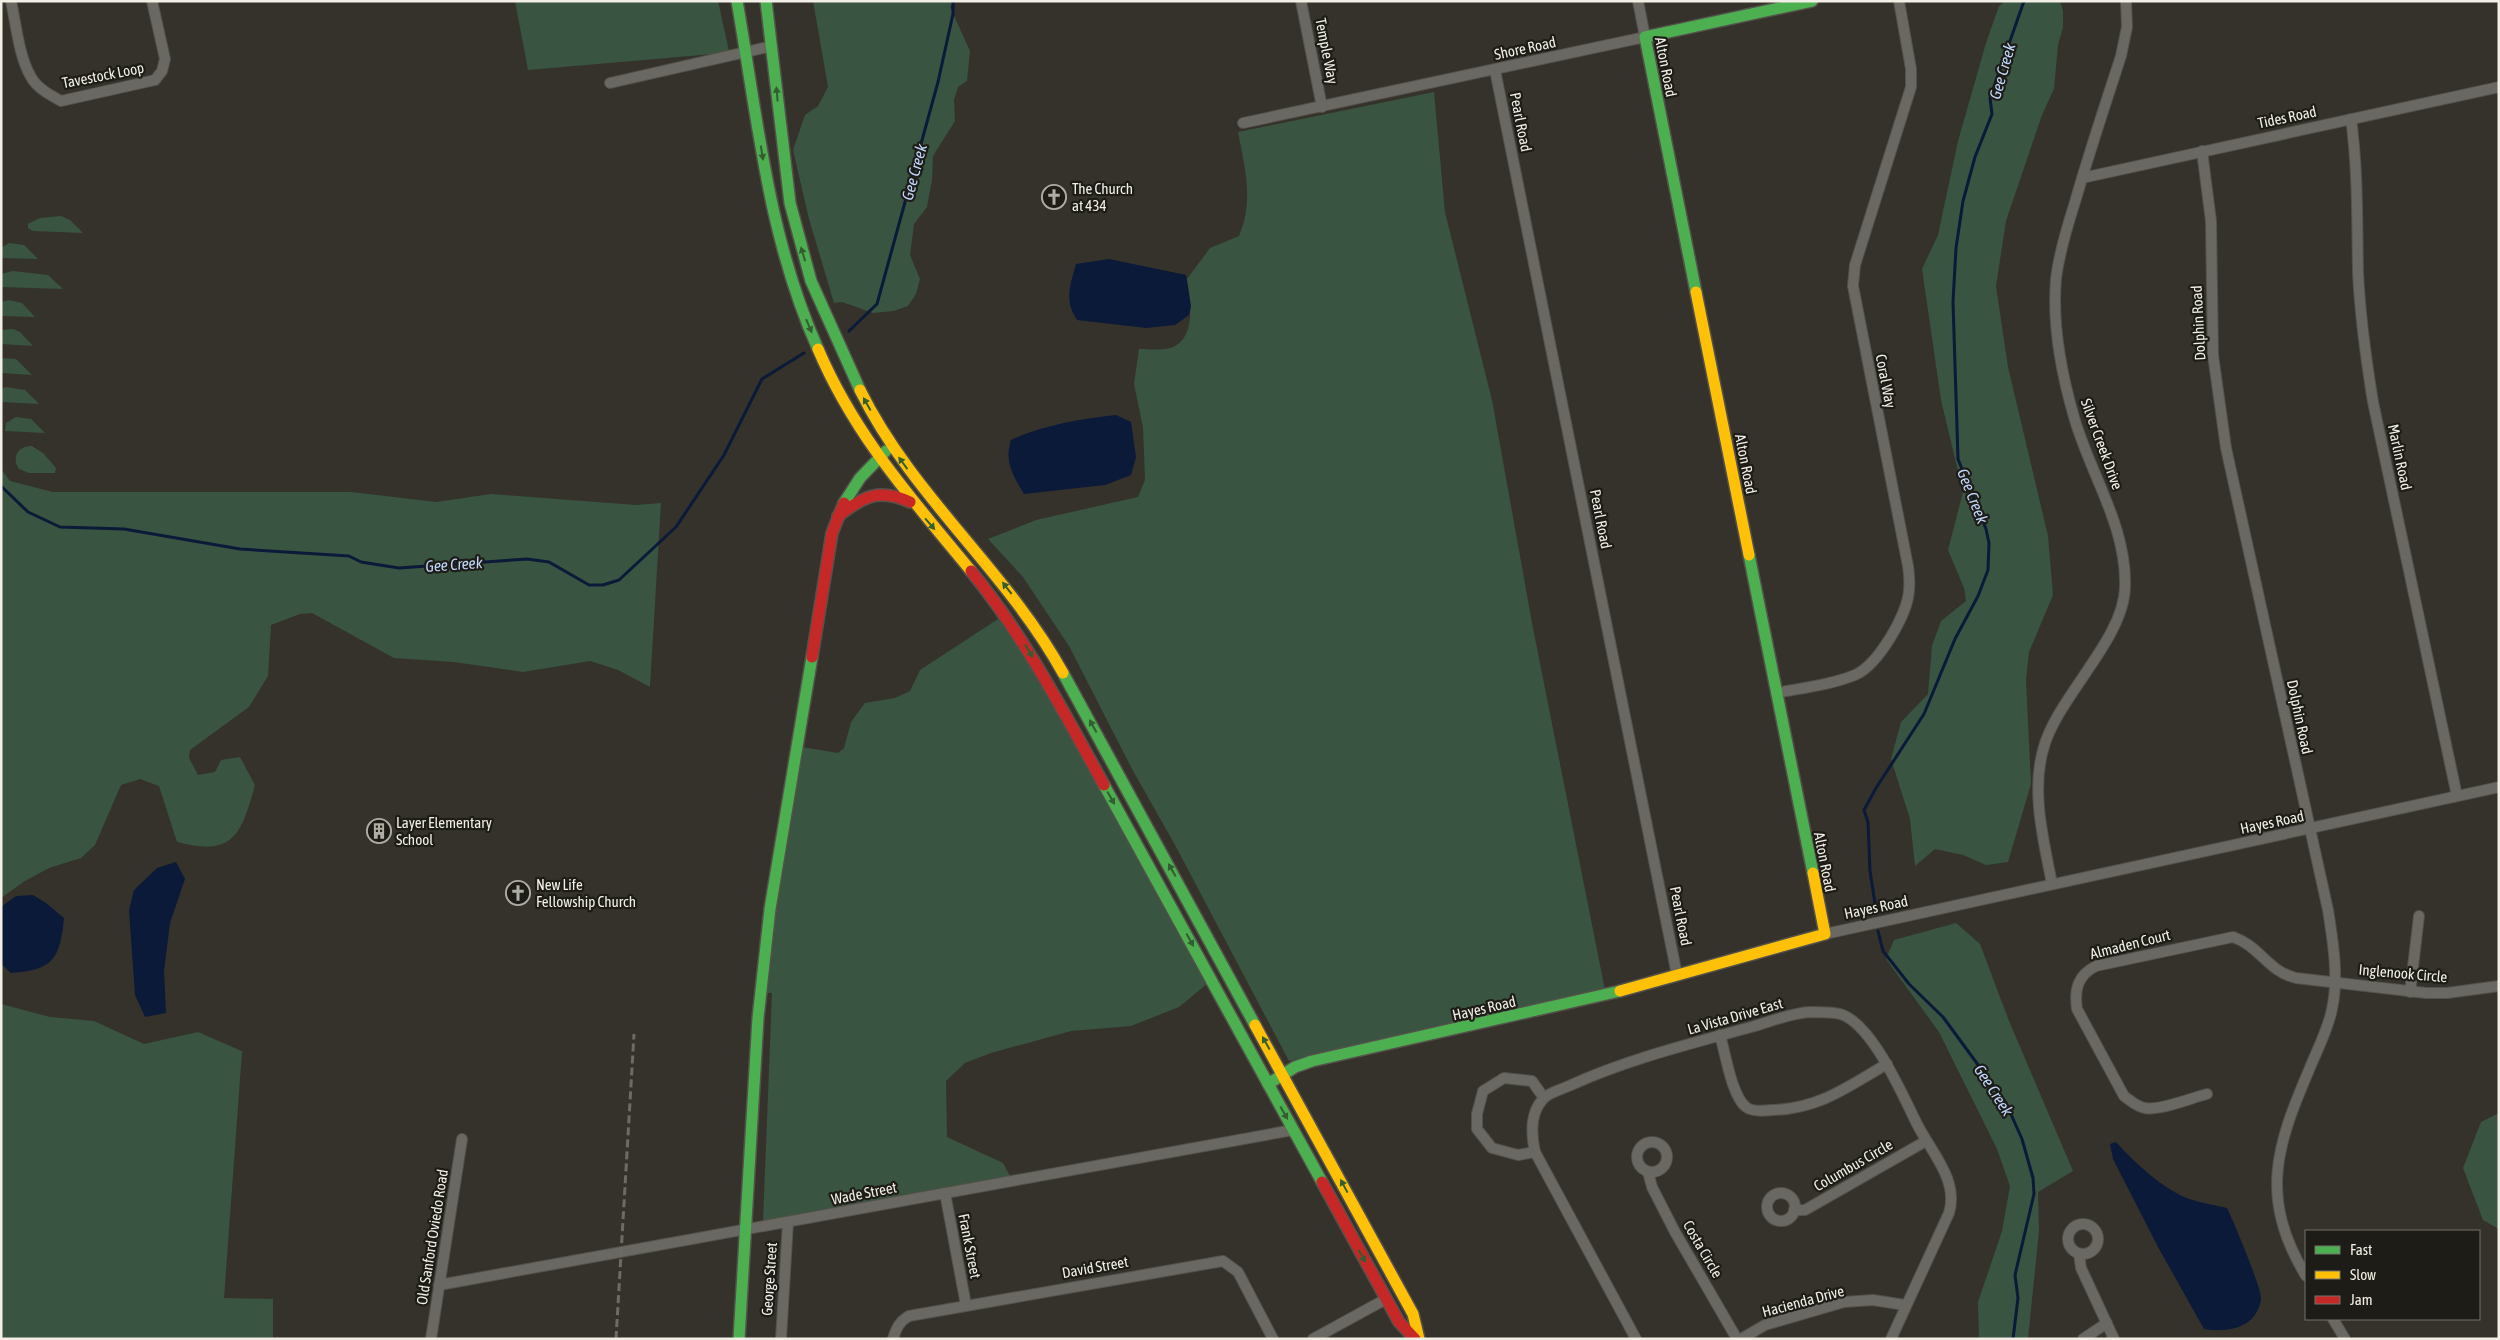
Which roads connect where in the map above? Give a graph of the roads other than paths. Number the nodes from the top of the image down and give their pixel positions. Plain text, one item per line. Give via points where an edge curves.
1 (12, 1) edge
2 (152, 1) edge
3 (737, 1) edge
4 (766, 1) edge
5 (1301, 1) edge
6 (1638, 1) edge
7 (1812, 1) edge
8 (1899, 1) edge
9 (2126, 1) edge
10 (1645, 37) junction
11 (772, 46) junction
12 (746, 53) junction
13 (1495, 70) junction
14 (610, 83) dead end
15 (2499, 88) edge
16 (1322, 107) junction
17 (2351, 119) junction
18 (1243, 124) dead end
19 (2202, 151) junction
20 (2082, 178) junction
21 (891, 446) junction
22 (878, 457) junction
23 (911, 503) junction
24 (836, 518) junction
25 (1776, 693) junction
26 (1086, 751) junction
27 (1116, 768) junction
28 (2499, 787) edge
29 (2457, 796) junction
30 (2310, 829) junction
31 (2052, 884) junction
32 (2419, 916) dead end
33 (1825, 934) junction
34 (1677, 975) junction
35 (2335, 982) junction
36 (2499, 986) edge
37 (2410, 992) junction
38 (1720, 1035) junction
39 (1887, 1064) junction
40 (1283, 1073) junction
41 (1268, 1084) junction
42 (2207, 1094) dead end
43 (1544, 1098) junction
44 (1293, 1130) junction
45 (462, 1139) dead end
46 (1926, 1141) junction
47 (1535, 1152) junction
48 (1648, 1172) dead end
49 (945, 1193) junction
50 (1794, 1210) dead end
51 (788, 1222) junction
52 (746, 1229) junction
53 (2079, 1254) dead end
54 (2305, 1274) edge
55 (439, 1286) junction
56 (1386, 1299) junction
57 (966, 1305) junction
58 (1905, 1305) junction
59 (2334, 1320) edge
60 (2107, 1323) junction
61 (431, 1339) edge
62 (739, 1339) edge
63 (781, 1339) edge
64 (893, 1339) edge
65 (1273, 1339) edge
66 (1312, 1339) edge
67 (1415, 1339) edge
68 (1419, 1339) edge
69 (1636, 1339) edge
70 (1737, 1339) edge
71 (1742, 1339) edge
72 (1891, 1339) edge
73 (2083, 1339) edge
74 (2114, 1339) edge
75 (2345, 1339) edge

1 - 2 street, Tavestock Loop via 19,41 31,77 47,94 61,101 154,80 162,71 164,59
3 - 12 main road
4 - 11 main road
5 - 16 street, Temple Way
6 - 10 street, Alton Road
7 - 10 main road, Shore Road
8 - 25 street, Coral Way via 1911,69 1910,87 1855,265 1853,286 1910,590 1897,625 1870,665 1857,674 1838,680
9 - 20 street, Silver Creek Drive via 2121,56
10 - 13 street, Shore Road
10 - 25 main road, Alton Road
11 - 12 street
21 -> 11 main road via 841,352 802,251 785,177
12 - 14 street
12 -> 22 main road via 770,202 793,286 834,382
13 - 16 street, Shore Road
13 - 34 street, Pearl Road
15 - 17 street, Tides Road
16 - 18 street, Shore Road
17 - 19 street, Tides Road
17 - 29 street, Marlin Road via 2357,166 2358,272 2366,358
19 - 20 street, Tides Road
19 - 30 street, Dolphin Road via 2211,221 2214,355 2226,448
20 - 31 street, Silver Creek Drive via 2062,245 2056,279 2056,321 2060,358 2077,428 2109,506 2119,539 2126,589 2121,612 2052,726 2043,750 2039,794
21 - 22 main road
27 -> 21 main road via 1036,628 990,565 915,479
22 - 23 main road
22 - 24 main road via 850,489
23 - 24 main road via 890,494 868,496
23 -> 26 main road via 1014,628
24 - 52 main road via 770,909 758,1018
25 - 33 main road, Alton Road
26 - 27 main road via 1100,755
26 -> 41 main road
40 -> 27 main road
28 - 29 street, Hayes Road
29 - 30 street, Hayes Road
30 - 31 street, Hayes Road
30 - 35 street, Dolphin Road via 2331,928
31 - 33 street, Hayes Road
32 - 37 street
33 - 34 main road, Hayes Road
34 - 40 main road, Hayes Road via 1596,998 1312,1061
35 - 37 street, Inglenook Circle
35 - 42 street, Almaden Court via 2283,975 2250,945 2233,937 2085,971 2074,994 2077,1009 2124,1096 2134,1104 2156,1108
35 - 54 street, Dolphin Road via 2327,1027 2292,1109 2278,1159 2278,1205 2283,1228
36 - 37 street, Inglenook Circle via 2448,993
38 - 39 street, La Vista Drive East via 1810,1012 1841,1015 1857,1025
38 - 39 street via 1738,1096 1746,1108 1758,1111 1794,1110 1818,1103
38 - 43 street, La Vista Drive East via 1604,1070
39 - 46 street, La Vista Drive East
40 - 41 main road, Hayes Road
68 -> 40 main road via 1414,1314
41 -> 44 main road
43 - 47 street via 1534,1114 1532,1139
43 - 47 street via 1532,1081 1504,1078 1483,1091 1477,1114 1476,1129 1492,1148 1518,1155
44 - 49 street, Wade Street
44 -> 56 main road
45 - 55 street, Old Sanford Oviedo Road
46 - 50 street, Columbus Circle via 1804,1210
46 - 58 street, La Vista Drive East via 1949,1178 1952,1202
47 - 69 street
48 - 70 street, Costa Circle via 1652,1187 1675,1232
49 - 51 street, Wade Street
49 - 57 street, Frank Street
51 - 52 street, Wade Street
51 - 63 street, George Street
52 - 55 street, Wade Street
52 - 62 main road
53 - 60 street via 2081,1268
55 - 61 street, Old Sanford Oviedo Road
56 - 66 street
56 - 67 main road via 1399,1322
57 - 64 street, David Street via 909,1316 898,1326
57 - 65 street, David Street via 1223,1261 1238,1272
58 - 71 street, Hacienda Drive via 1873,1300 1844,1302 1765,1325
58 - 72 street, La Vista Drive East
59 - 75 street
60 - 73 street
60 - 74 street

